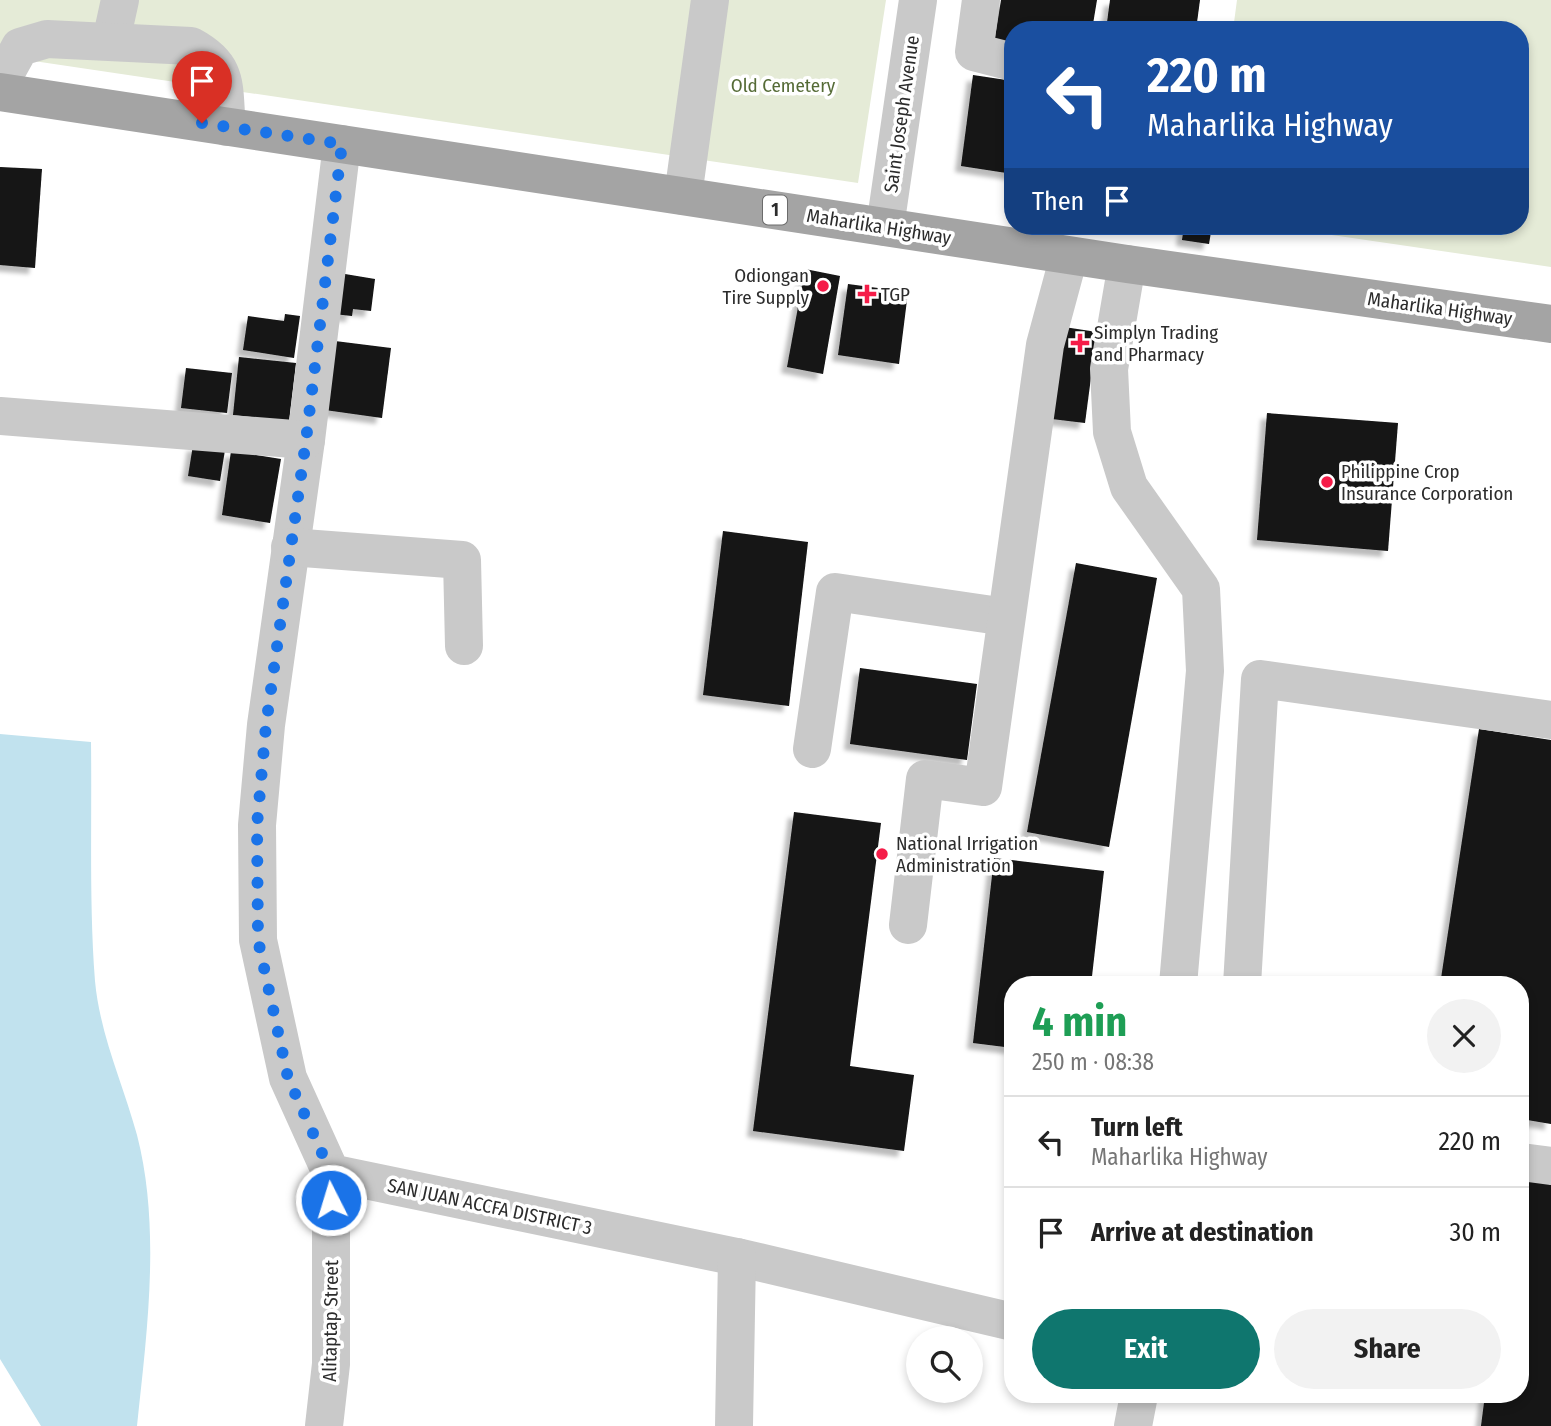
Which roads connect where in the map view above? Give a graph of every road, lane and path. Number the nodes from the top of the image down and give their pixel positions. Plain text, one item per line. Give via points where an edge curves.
1 (120, 0) edge
2 (710, 0) edge
3 (918, 0) edge
4 (981, 0) edge
5 (111, 41) junction
6 (1004, 60) edge
7 (0, 83) edge
8 (0, 92) edge
9 (227, 127) junction
10 (342, 144) junction
11 (683, 196) junction
12 (885, 227) junction
13 (1055, 244) edge
14 (1127, 264) junction
15 (1551, 324) edge
16 (0, 416) edge
17 (306, 440) junction
18 (290, 547) junction
19 (1006, 617) junction
20 (464, 646) dead end
21 (1551, 720) edge
22 (812, 750) dead end
23 (908, 925) dead end
24 (1179, 976) edge
25 (1243, 976) edge
26 (1529, 1163) edge
27 (1551, 1166) edge
28 (331, 1173) junction
29 (737, 1257) junction
30 (1004, 1320) edge
31 (1137, 1403) edge
32 (324, 1426) edge
33 (734, 1426) edge
34 (1133, 1426) edge

1 - 5 street
2 - 11 street
3 - 12 street, Saint Joseph Avenue
4 - 6 street via 974,52
5 - 7 street via 47,39 29,43 20,47
5 - 9 street via 191,46 211,57 222,77
8 - 9 main road, Maharlika Highway / 1
9 - 10 main road, Maharlika Highway / 1
10 - 11 main road, Maharlika Highway / 1
10 - 17 street
11 - 12 main road, Maharlika Highway / 1
12 - 13 main road, Maharlika Highway / 1
13 - 14 main road, Maharlika Highway / 1
13 - 19 street
14 - 15 main road, Maharlika Highway / 1
14 - 24 street via 1109,369 1112,432 1129,487 1201,589 1205,671
16 - 17 street
17 - 18 street
18 - 20 street via 463,559
18 - 28 street via 257,825 258,940 288,1078
19 - 22 street via 835,592
19 - 23 street via 983,787 925,779
21 - 25 street via 1260,679
26 - 27 street
28 - 29 street, SAN JUAN ACCFA DISTRICT 3
28 - 32 street, Alitaptap Street via 331,1364
29 - 30 street, SAN JUAN ACCFA DISTRICT 3
29 - 33 street
31 - 34 street

